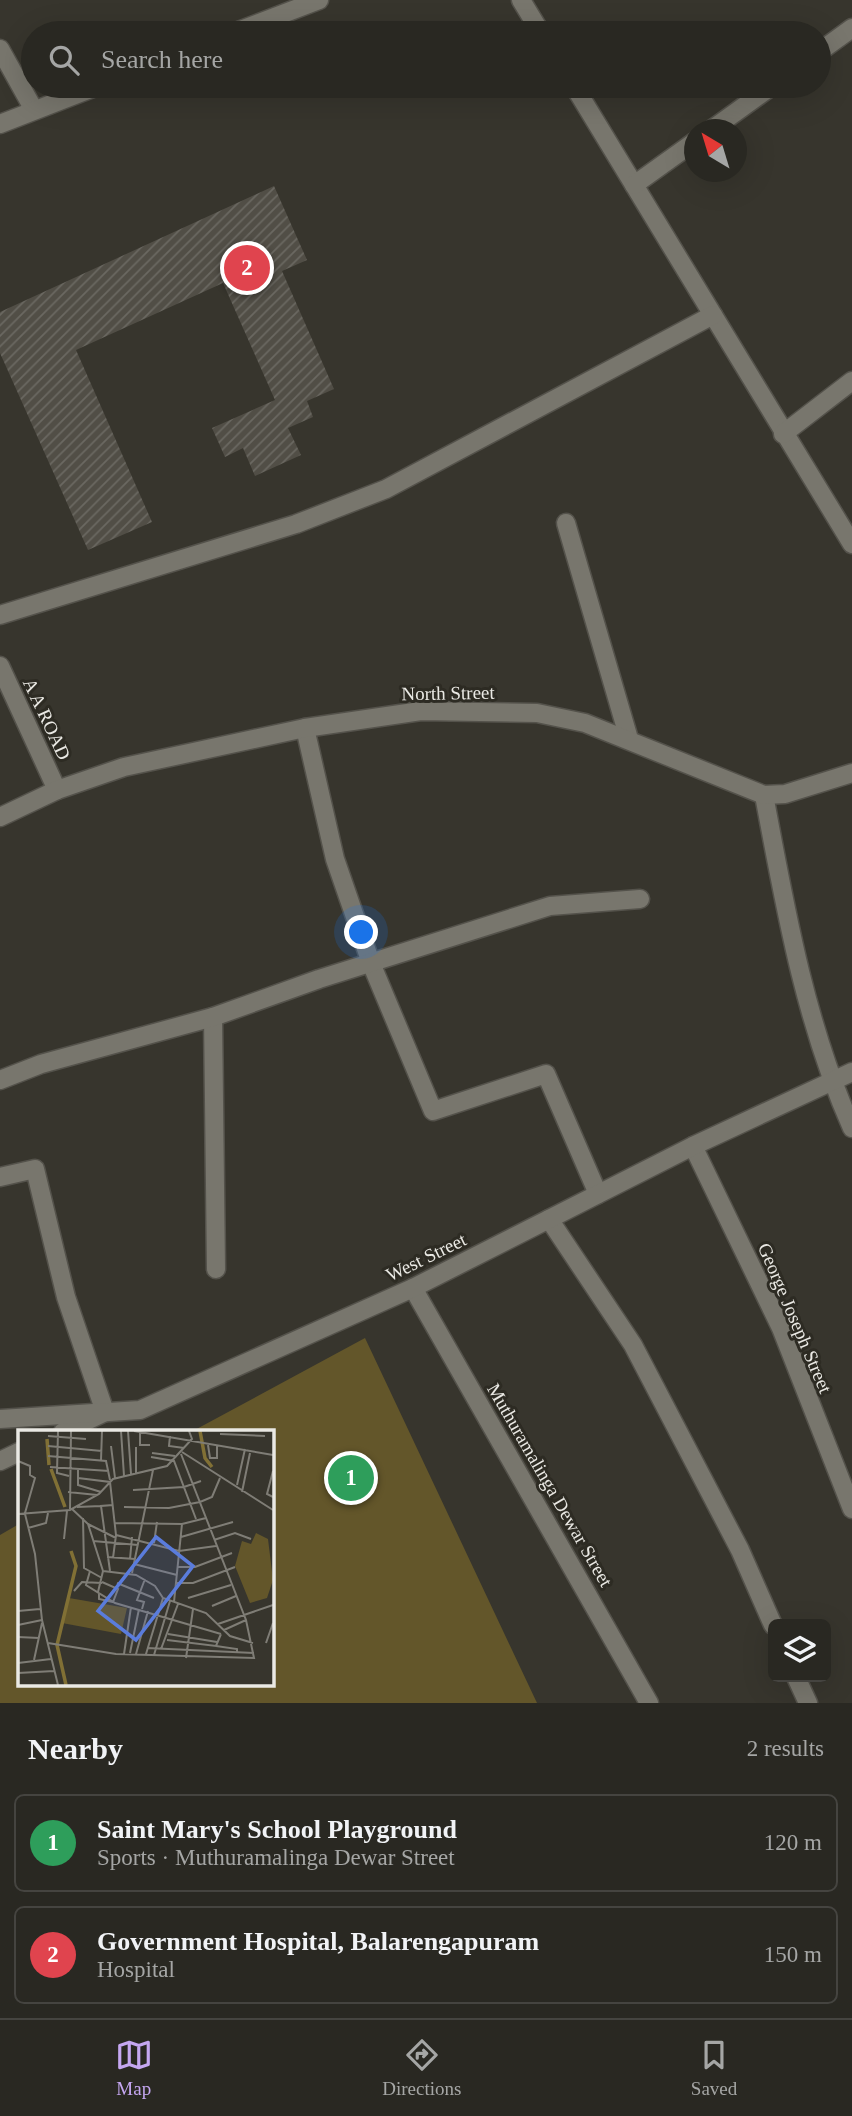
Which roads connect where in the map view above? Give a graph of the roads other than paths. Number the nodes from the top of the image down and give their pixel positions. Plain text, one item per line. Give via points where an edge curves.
1 (319, 0) edge
2 (521, 0) edge
3 (264, 21) edge
4 (534, 21) edge
5 (852, 28) edge
6 (831, 43) edge
7 (0, 49) edge
8 (21, 87) edge
9 (27, 98) edge
10 (66, 98) edge
11 (581, 98) edge
12 (755, 98) edge
13 (34, 110) junction
14 (726, 119) edge
15 (0, 124) edge
16 (684, 150) edge
17 (634, 185) junction
18 (713, 315) junction
19 (852, 381) edge
20 (783, 434) junction
21 (566, 523) dead end
22 (852, 544) edge
23 (0, 615) edge
24 (0, 666) edge
25 (305, 728) junction
26 (629, 738) junction
27 (852, 773) edge
28 (57, 790) junction
29 (764, 794) junction
30 (0, 817) edge
31 (640, 899) dead end
32 (370, 963) junction
33 (213, 1017) junction
34 (852, 1072) edge
35 (830, 1079) junction
36 (0, 1080) edge
37 (852, 1128) edge
38 (693, 1146) junction
39 (0, 1177) edge
40 (598, 1194) junction
41 (549, 1219) junction
42 (216, 1269) dead end
43 (413, 1288) junction
44 (105, 1412) junction
45 (0, 1419) edge
46 (67, 1430) edge
47 (18, 1452) edge
48 (0, 1461) edge
49 (852, 1509) edge
50 (770, 1619) edge
51 (798, 1682) edge
52 (649, 1703) edge
53 (808, 1703) edge

1 - 3 street
2 - 4 street
5 - 6 street
7 - 8 street
9 - 13 street
10 - 13 street
11 - 17 street
12 - 14 street
13 - 15 street
16 - 17 street
17 - 18 street
18 - 20 street
18 - 23 street via 386,489 296,524
19 - 20 street
20 - 22 street
21 - 26 street
24 - 28 street, A A ROAD
25 - 26 street, North Street via 421,711 537,713
25 - 28 street, North Street via 124,767
25 - 32 street via 335,859
26 - 29 street, North Street
27 - 29 street, North Street via 785,794
28 - 30 street, North Street
29 - 35 street via 788,925
31 - 32 street via 550,906
32 - 33 street
32 - 40 street via 433,1111 546,1074
33 - 36 street via 41,1063
33 - 42 street
34 - 35 street, West Street
35 - 37 street
35 - 38 street, West Street
38 - 40 street, West Street
38 - 49 street, George Joseph Street via 781,1328
39 - 44 street via 35,1169 66,1297
40 - 41 street, West Street
41 - 43 street, West Street
41 - 50 street via 634,1345 728,1525
43 - 44 street, West Street via 140,1410
43 - 52 street, Muthuramalinga Dewar Street
44 - 45 street, West Street
44 - 46 street
47 - 48 street
51 - 53 street

